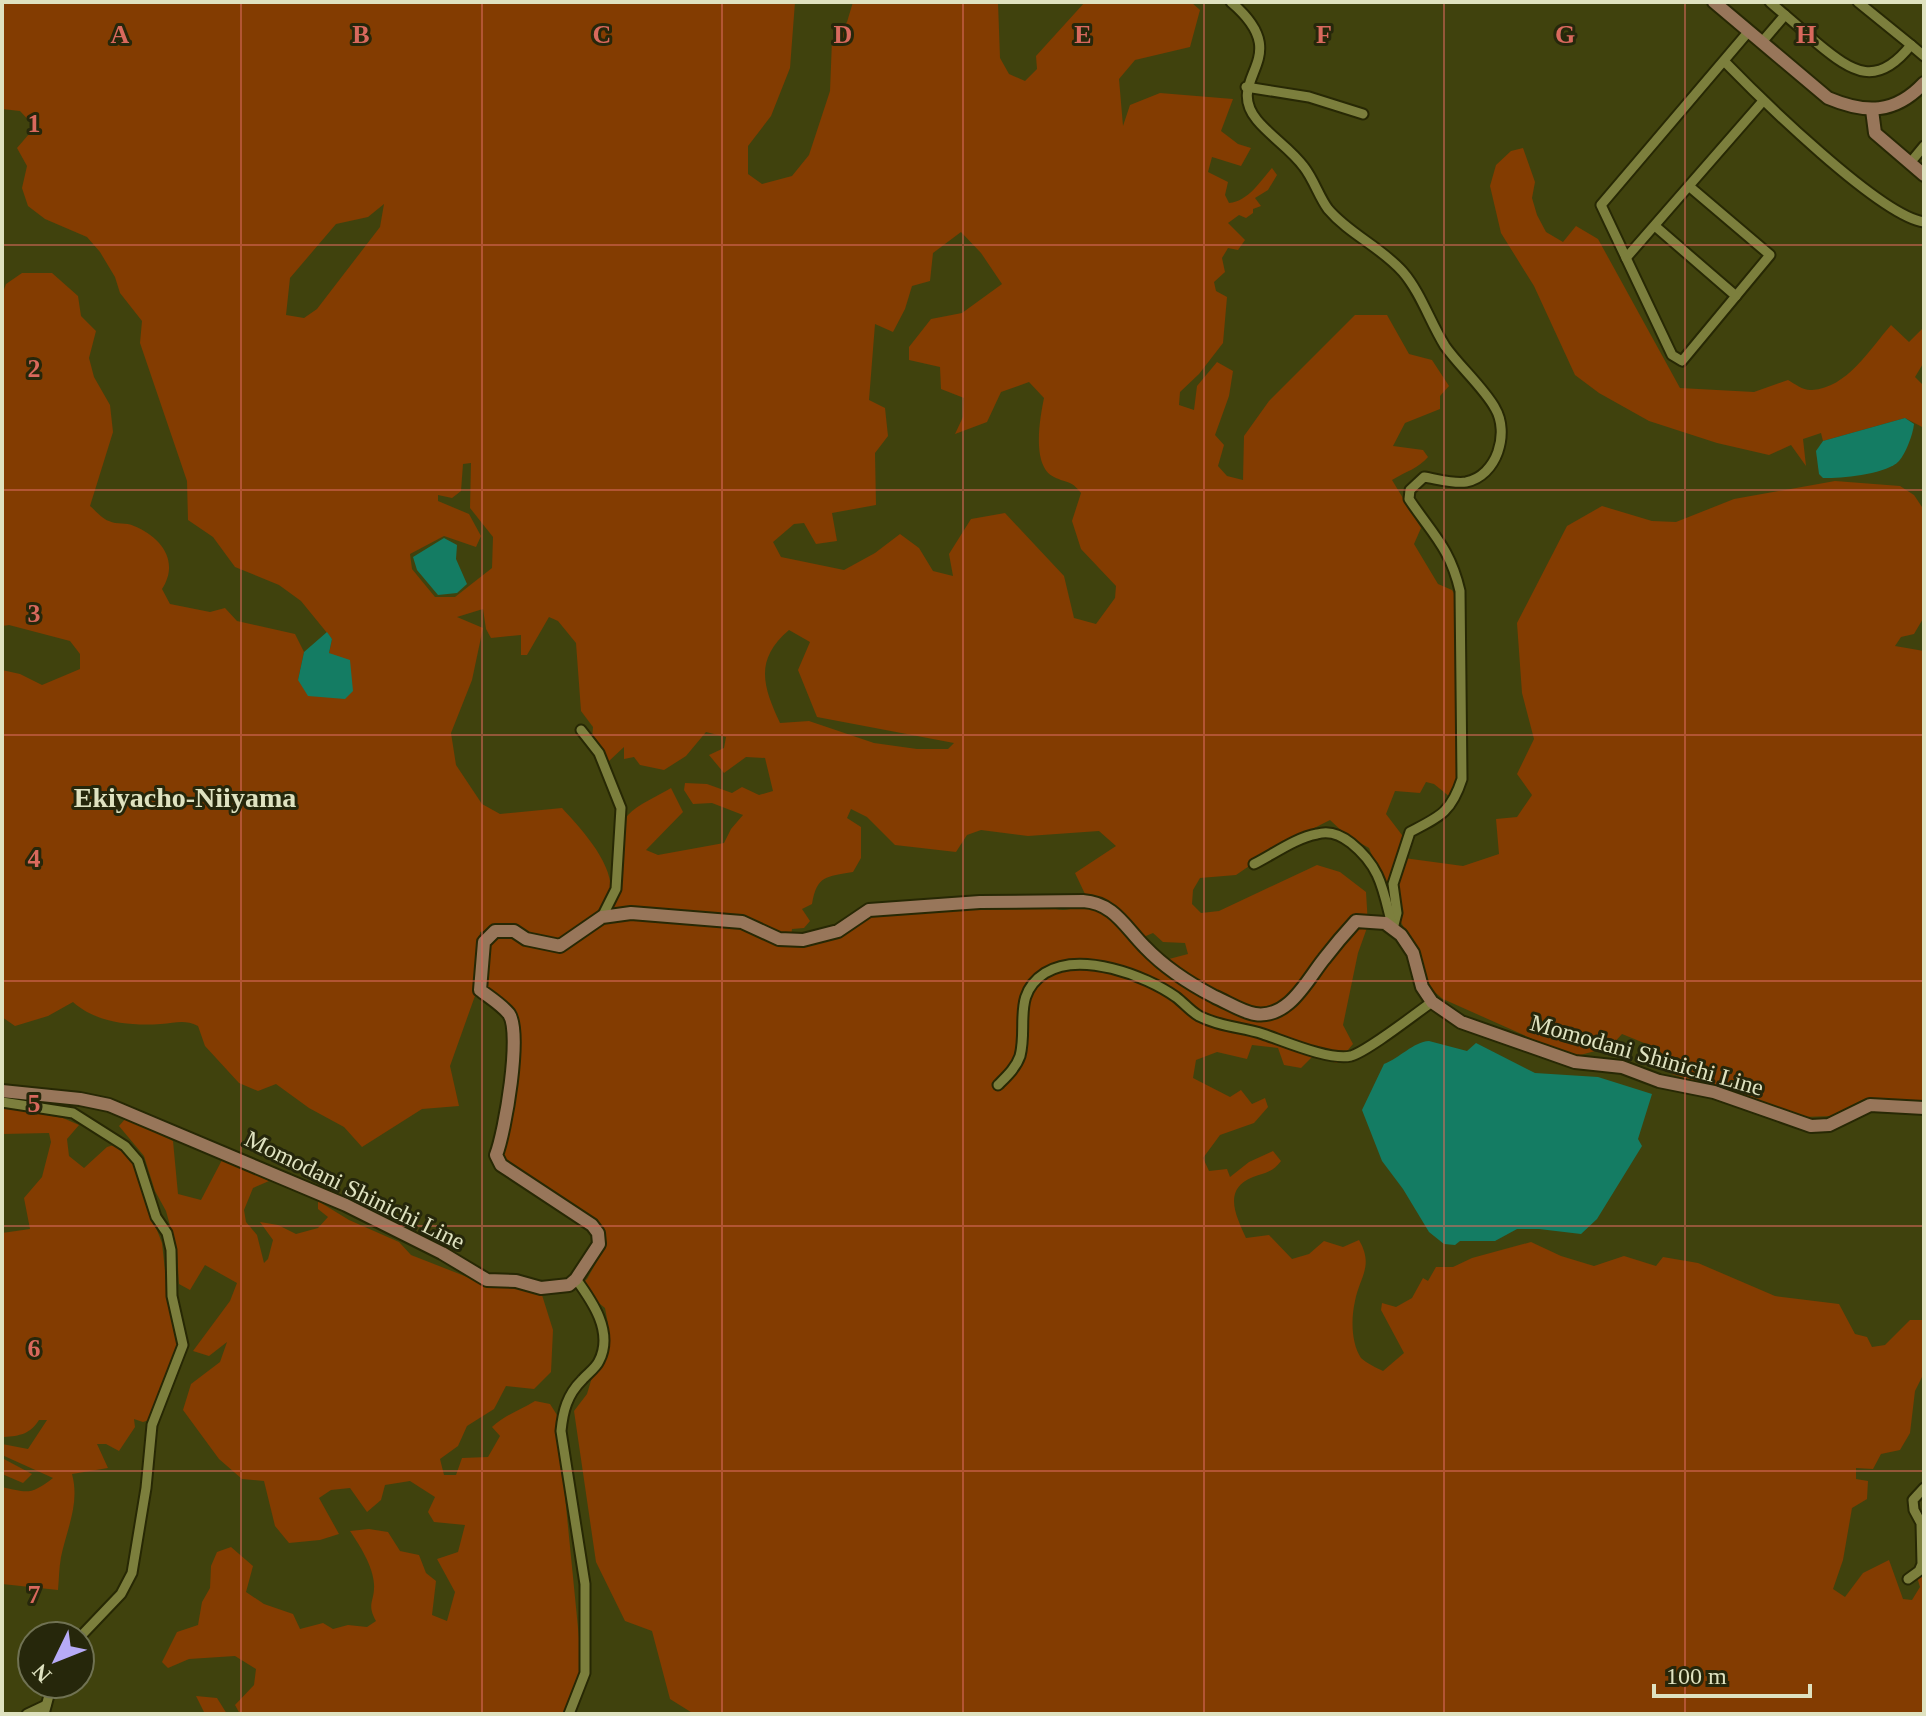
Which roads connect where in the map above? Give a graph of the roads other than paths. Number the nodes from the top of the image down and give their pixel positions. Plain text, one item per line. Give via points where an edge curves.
1 (1231, 2) edge
2 (1714, 2) edge
3 (1770, 2) edge
4 (1858, 2) edge
5 (1785, 15) junction
6 (1749, 31) junction
7 (1762, 42) junction
8 (1911, 45) junction
9 (1924, 56) edge
10 (1724, 61) junction
11 (1924, 83) edge
12 (1246, 87) junction
13 (1763, 101) junction
14 (1872, 110) junction
15 (1363, 114) dead end
16 (1924, 146) edge
17 (1910, 163) junction
18 (1924, 175) edge
19 (1690, 187) junction
20 (1924, 222) edge
21 (1655, 226) junction
22 (1626, 258) junction
23 (1736, 296) junction
24 (581, 730) dead end
25 (1254, 864) dead end
26 (602, 917) junction
27 (1393, 929) junction
28 (1432, 1002) junction
29 (998, 1085) dead end
30 (2, 1091) edge
31 (2, 1102) edge
32 (1924, 1108) edge
33 (576, 1279) junction
34 (1924, 1488) edge
35 (1908, 1579) dead end
36 (96, 1620) edge
37 (45, 1709) edge
38 (27, 1714) edge
39 (569, 1714) edge

1 - 12 street via 1262,44
2 - 6 main road
3 - 5 street
4 - 8 street
5 - 7 street
5 - 8 street via 1844,66 1861,73 1884,70
6 - 7 main road
6 - 10 street
7 - 14 main road via 1828,98
8 - 9 street
10 - 13 street
10 - 22 street via 1601,205
11 - 14 main road via 1912,96
12 - 15 street via 1309,97
12 - 27 street via 1255,118 1302,165 1327,208 1405,275 1445,345 1495,408 1501,426 1496,456 1479,478 1464,483 1424,477 1410,490 1409,499 1445,546 1460,591 1462,779 1447,810 1410,832 1393,884
13 - 19 street
13 - 20 street via 1867,191
14 - 17 main road via 1875,133
16 - 17 street
17 - 18 main road
19 - 21 street
19 - 23 street via 1770,255
21 - 22 street
21 - 23 street
22 - 23 street via 1672,355 1682,361
24 - 26 street via 599,753 621,808 616,889
25 - 27 street via 1312,834 1342,836 1369,857
26 - 27 main road via 709,917 742,922 779,939 803,940 838,931 869,910 980,902 1096,902 1113,910 1146,948 1190,984 1255,1014 1269,1013 1302,992 1356,921 1385,923
26 - 33 main road via 560,946 514,931 495,931 484,942 480,990 510,1015 514,1028 510,1093 496,1155 501,1165 598,1233 599,1244
27 - 28 main road via 1413,953
28 - 29 street via 1350,1056 1225,1026 1200,1017 1141,978 1080,964 1045,973 1028,990 1020,1057
28 - 32 main road, Momodani Shinichi Line via 1461,1022 1575,1062 1622,1067 1811,1126 1829,1125 1870,1105
30 - 33 main road, Momodani Shinichi Line via 109,1105 346,1205 487,1280 541,1288 569,1285
31 - 36 street via 73,1113 125,1146 138,1161 171,1250 172,1296 183,1345 152,1425 132,1573
33 - 39 street via 594,1303 603,1347 599,1362 574,1388 563,1409 561,1431 585,1598 585,1673
34 - 35 street via 1913,1500 1921,1523 1922,1564
37 - 38 street

